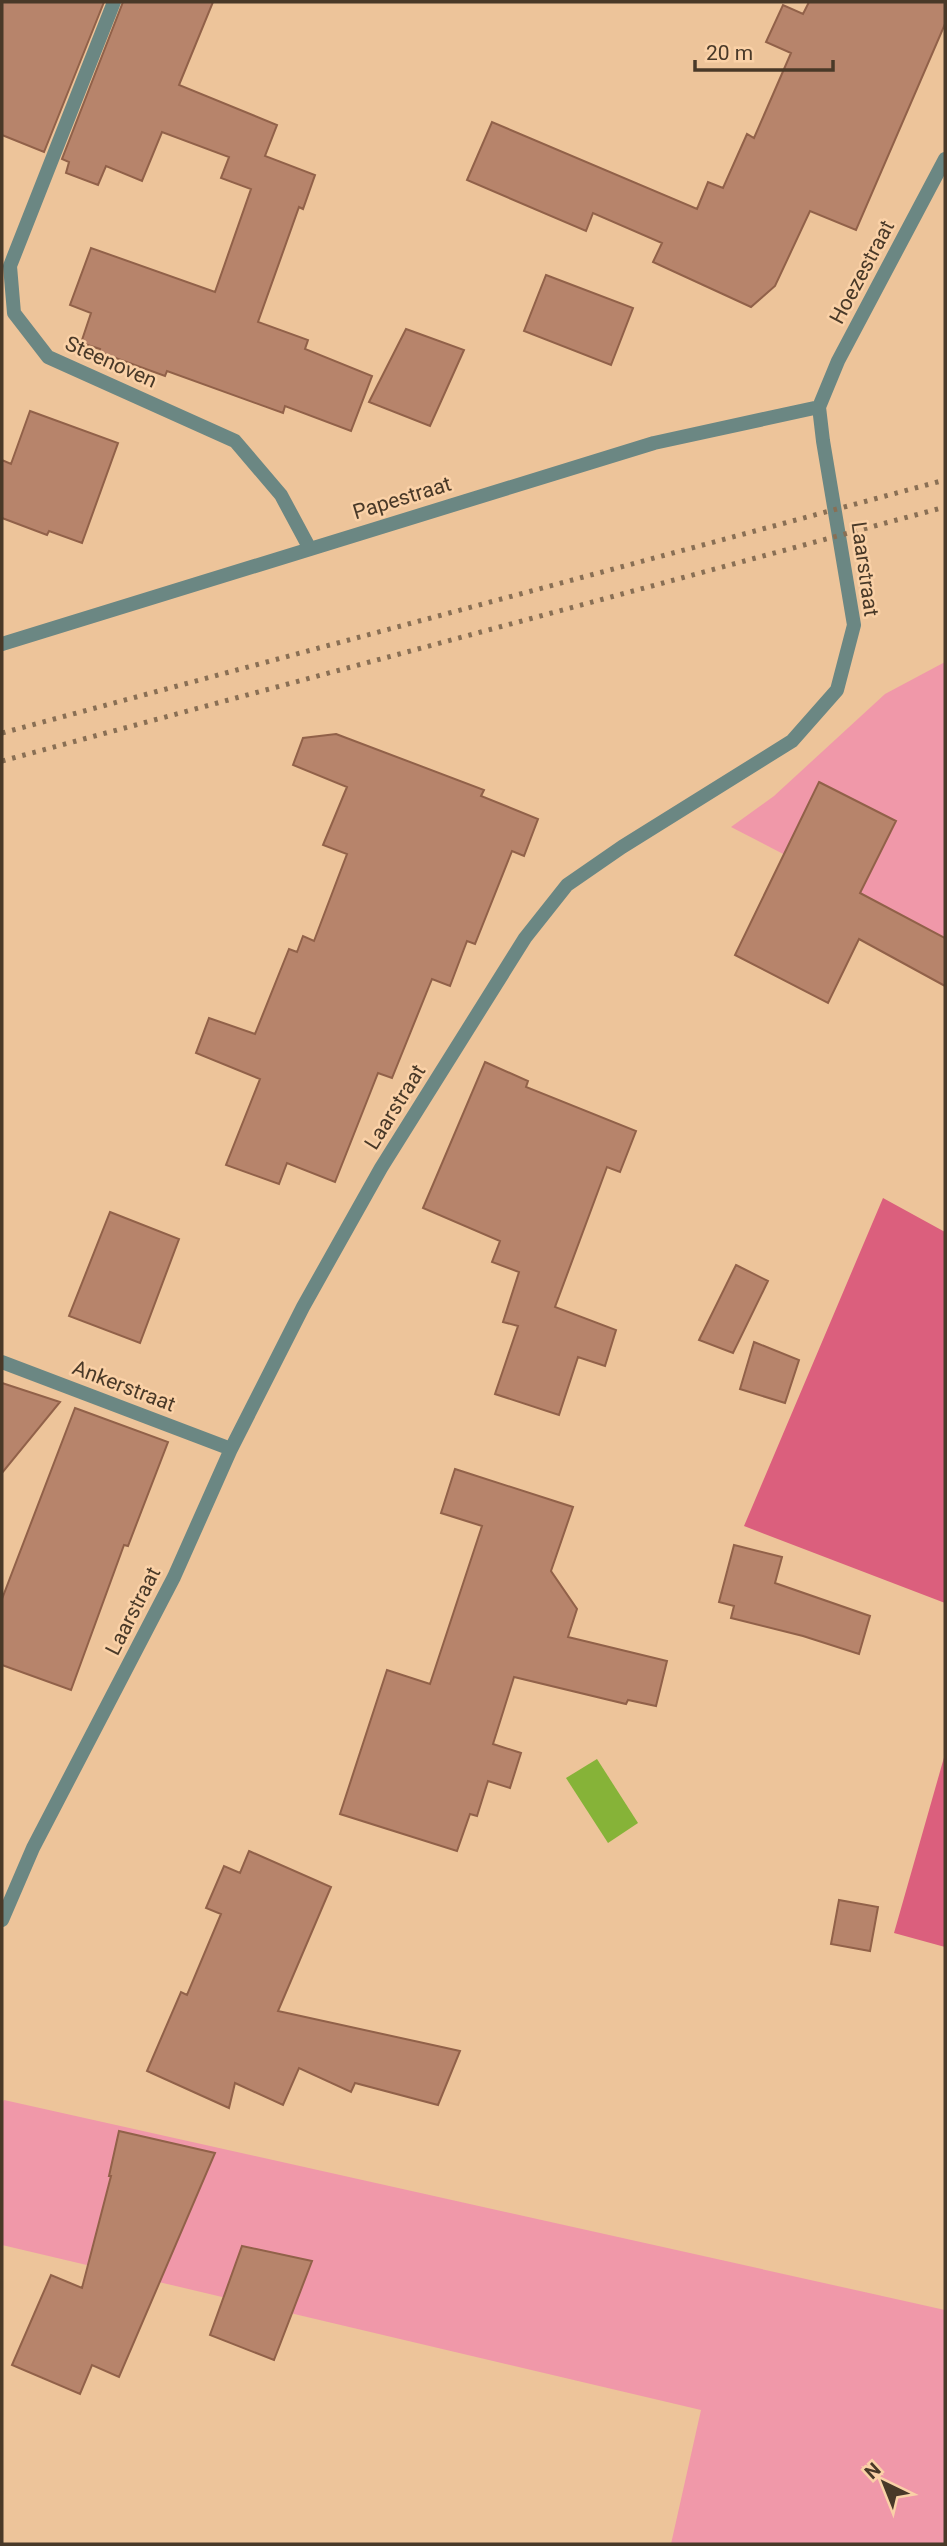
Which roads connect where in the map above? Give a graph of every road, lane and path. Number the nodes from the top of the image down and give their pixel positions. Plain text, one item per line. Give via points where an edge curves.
1 (114, 2) edge
2 (945, 159) edge
3 (819, 407) junction
4 (310, 549) junction
5 (2, 644) edge
6 (2, 1363) edge
7 (231, 1449) junction
8 (2, 1920) edge

1 - 4 street, Steenoven via 10,266 14,313 48,357 235,441 281,495
2 - 3 street, Hoezestraat via 838,361
3 - 4 street, Papestraat via 654,443
3 - 7 street, Laarstraat via 854,625 837,690 792,741 622,846 559,895 525,938 381,1168
4 - 5 street, Papestraat
6 - 7 street, Ankerstraat
7 - 8 street, Laarstraat via 174,1577 33,1848

